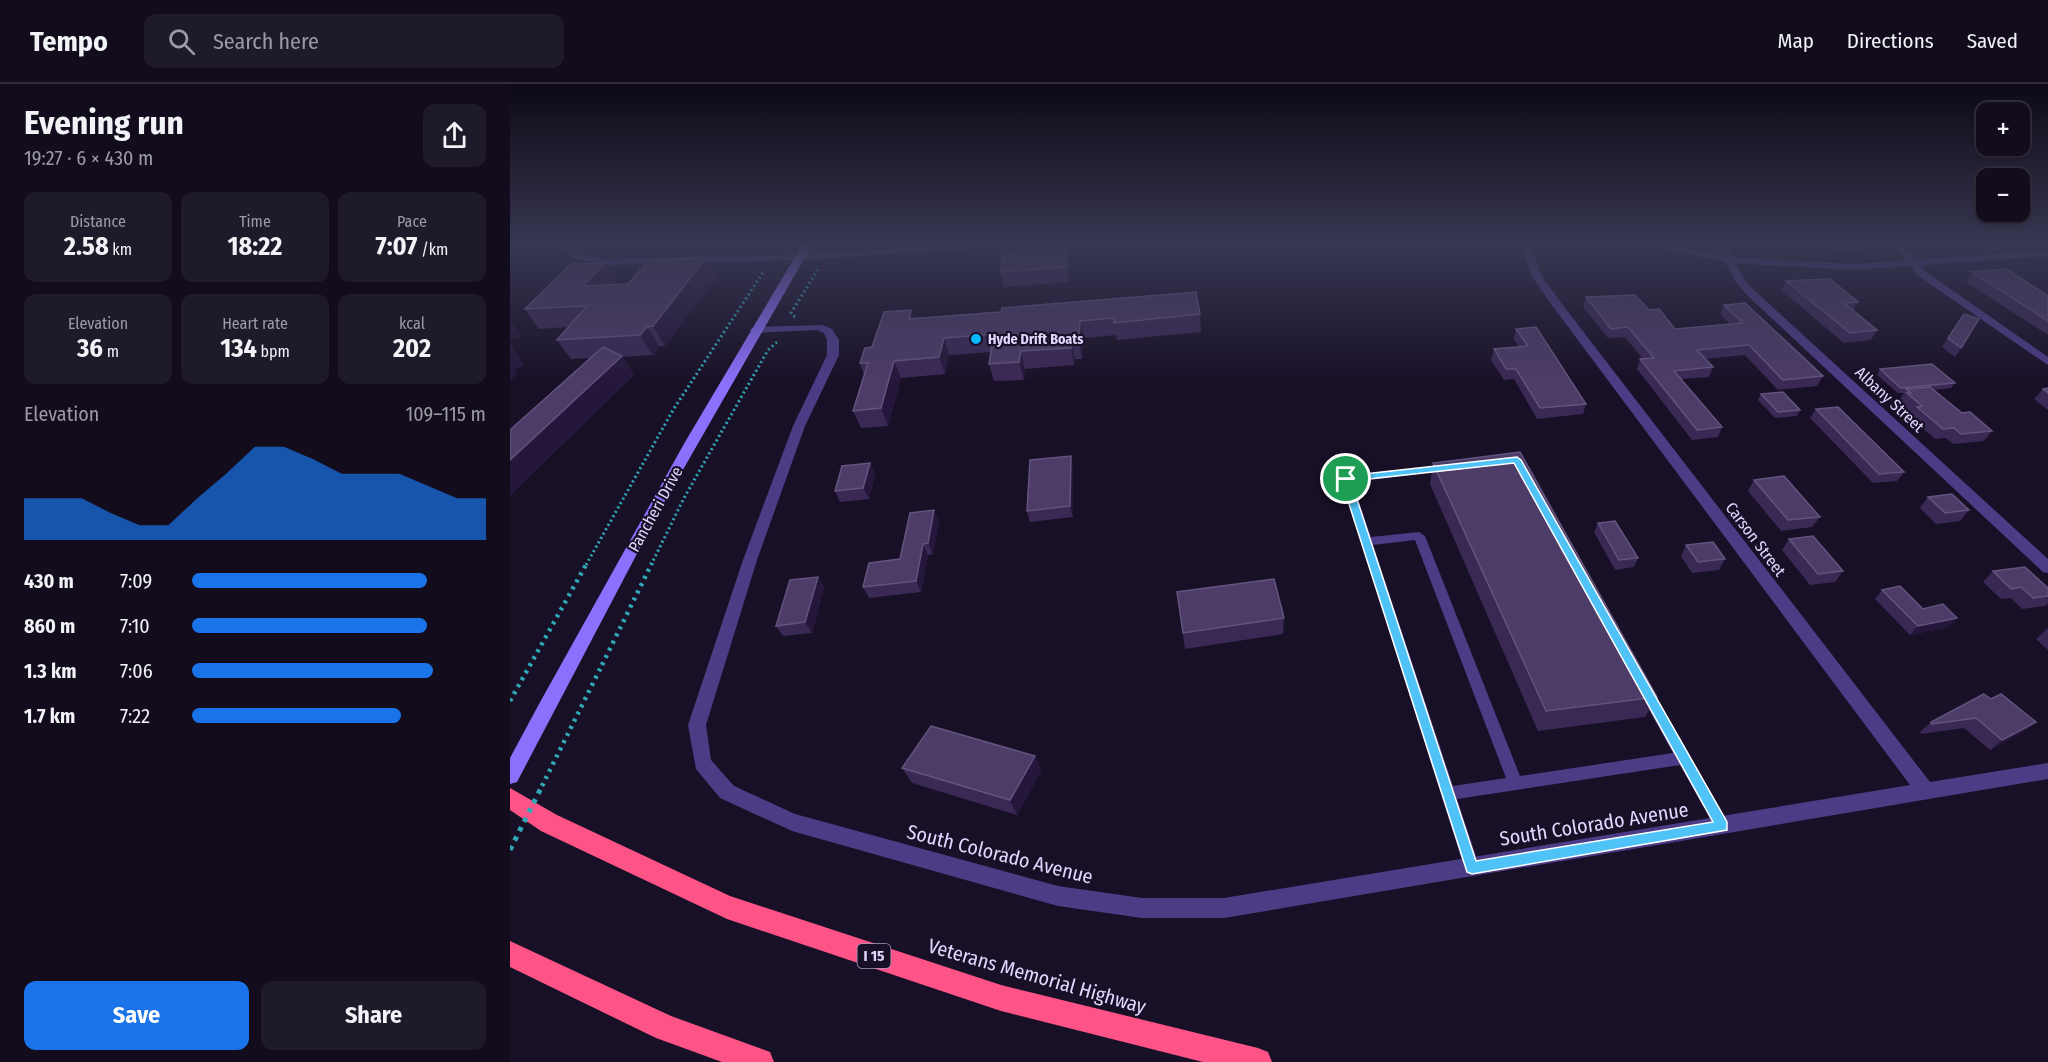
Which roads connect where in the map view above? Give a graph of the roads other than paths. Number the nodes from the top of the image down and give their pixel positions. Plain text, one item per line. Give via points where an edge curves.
1 (778, 291) edge
2 (1547, 291) edge
3 (1749, 291) edge
4 (1946, 291) edge
5 (754, 330) junction
6 (2048, 362) edge
7 (1460, 466) edge
8 (1366, 542) junction
9 (2048, 568) edge
10 (1638, 676) edge
11 (1684, 758) junction
12 (2048, 771) edge
13 (510, 776) edge
14 (1515, 783) junction
15 (1926, 792) junction
16 (1448, 794) junction
17 (510, 798) edge
18 (1722, 826) junction
19 (1472, 868) junction
20 (510, 954) edge
21 (760, 1062) edge
22 (1258, 1062) edge

1 - 5 main road, Pancheri Drive
2 - 15 street, Carson Street
3 - 9 street, Albany Street
4 - 6 street
5 - 13 main road, Pancheri Drive
5 - 19 street, South Colorado Avenue via 819,327 828,331 833,340 833,355 799,426 750,560 697,725 702,763 727,792 803,825 1058,896 1142,908 1224,908
7 - 8 lane via 1346,479
8 - 14 lane via 1419,536
8 - 16 lane
10 - 11 lane
11 - 14 lane
11 - 18 lane
12 - 15 street, South Colorado Avenue
14 - 16 lane
15 - 18 street, South Colorado Avenue
16 - 19 lane
17 - 22 highway, Veterans Memorial Highway / I 15 via 549,823 727,907 1001,998
18 - 19 street, South Colorado Avenue
20 - 21 highway via 666,1028

